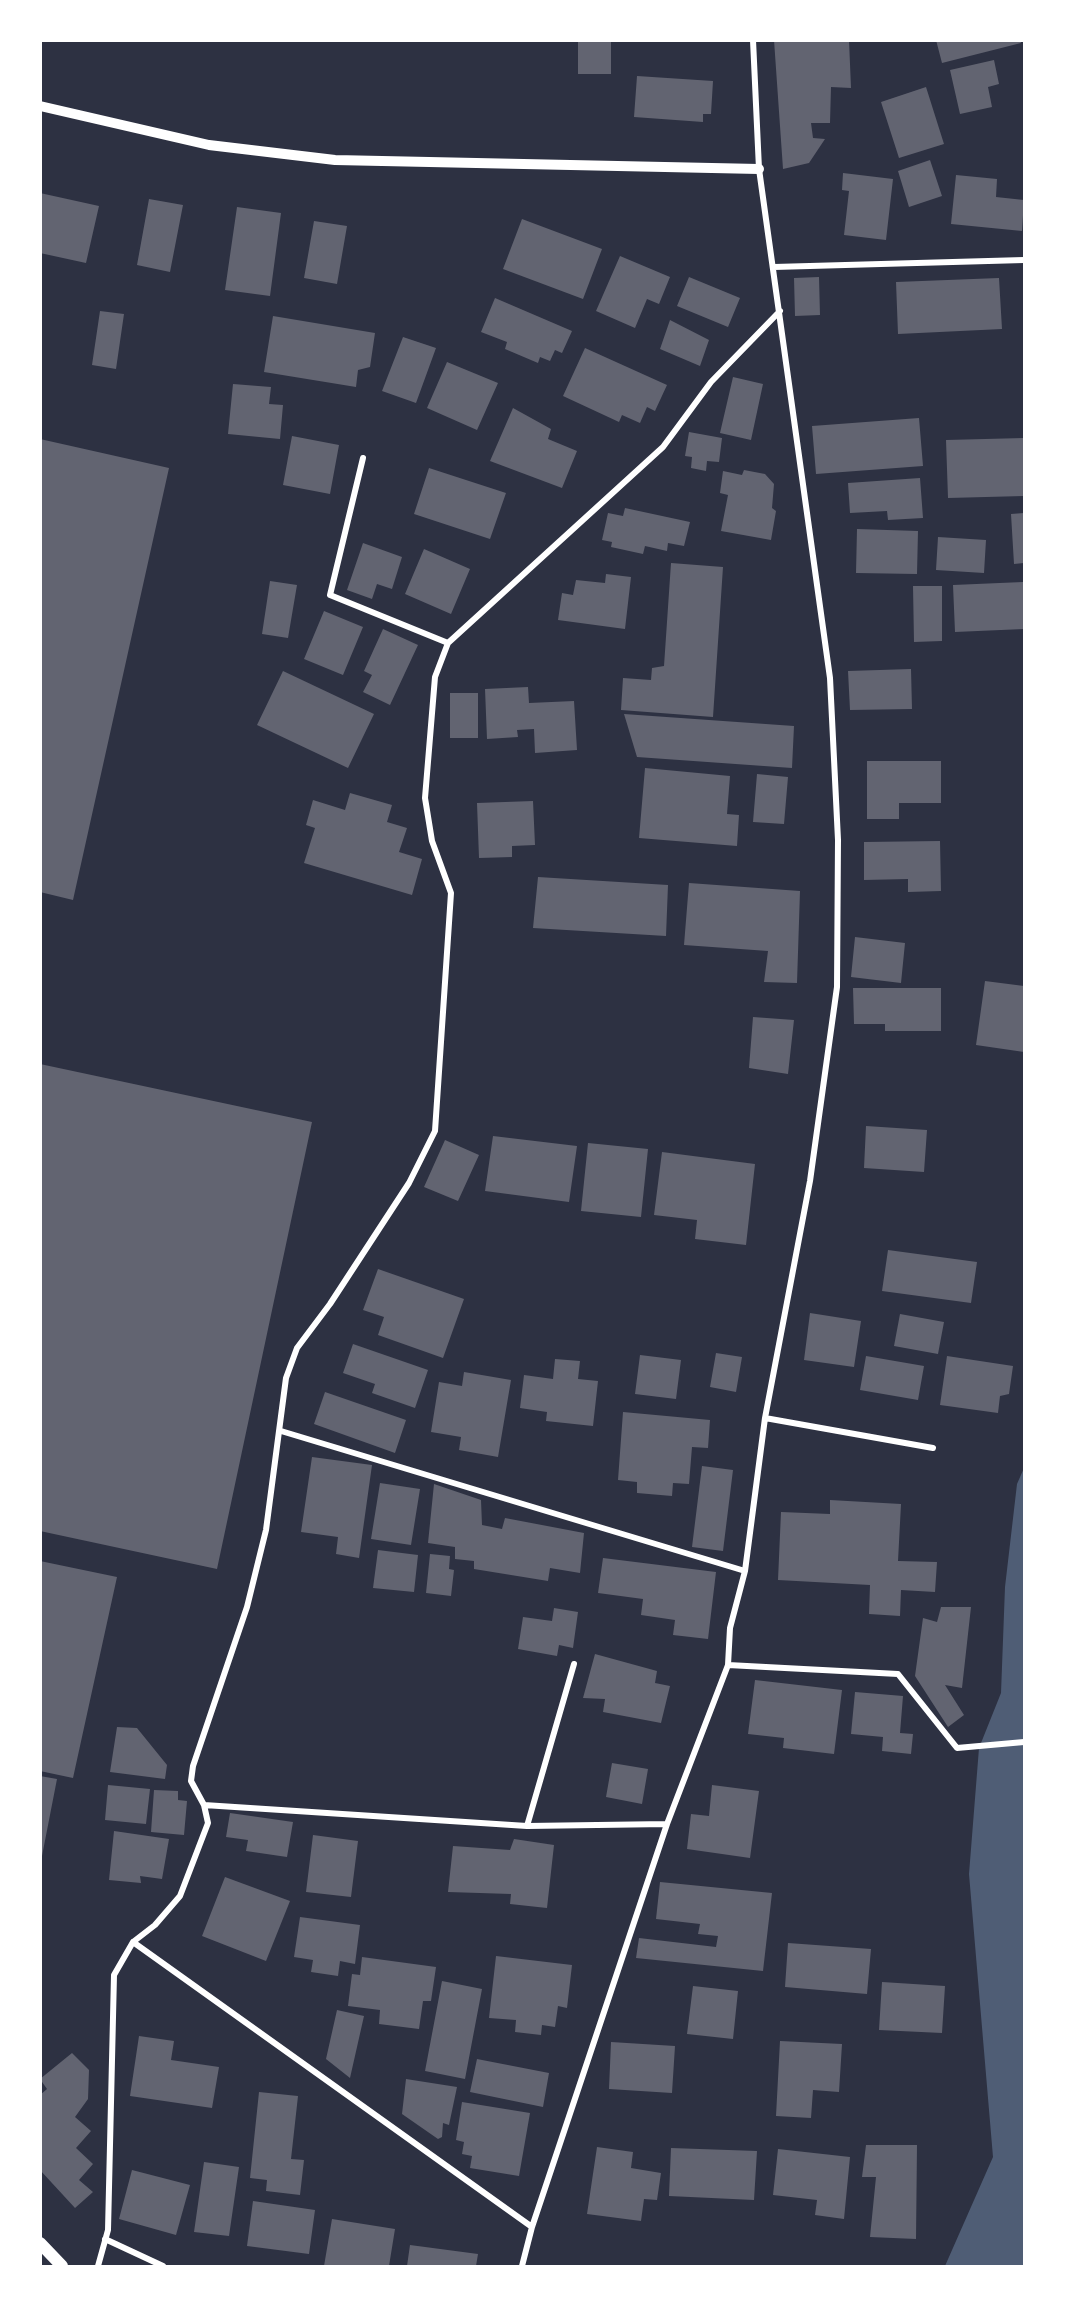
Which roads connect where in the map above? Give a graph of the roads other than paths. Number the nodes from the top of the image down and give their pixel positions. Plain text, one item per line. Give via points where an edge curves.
1 (753, 40) edge
2 (40, 106) edge
3 (759, 169) junction
4 (1024, 260) edge
5 (774, 267) junction
6 (780, 311) junction
7 (363, 458) dead end
8 (448, 643) junction
9 (765, 1418) junction
10 (281, 1431) junction
11 (933, 1448) dead end
12 (745, 1571) junction
13 (574, 1664) dead end
14 (728, 1665) junction
15 (1024, 1742) edge
16 (204, 1805) junction
17 (667, 1824) junction
18 (527, 1826) junction
19 (133, 1942) junction
20 (532, 2227) junction
21 (105, 2239) junction
22 (40, 2243) edge
23 (62, 2266) edge
24 (98, 2266) edge
25 (163, 2266) edge
26 (522, 2266) edge

1 - 3 street
2 - 3 street via 208,145 335,160
3 - 5 street
4 - 5 street
5 - 6 street
6 - 8 street via 711,382 663,447
6 - 9 street via 830,678 838,840 837,987 810,1182
7 - 8 street via 330,596
8 - 10 street via 435,677 424,798 432,841 451,893 435,1131 409,1183 330,1305 297,1348 286,1378
9 - 11 street
9 - 12 street
10 - 12 street
10 - 16 street via 266,1530 247,1607 193,1766 191,1781
12 - 14 street via 730,1628
13 - 18 street
14 - 15 street via 898,1674 957,1748
14 - 17 street
16 - 18 street
16 - 19 street via 208,1823 180,1896 155,1925
17 - 18 street
17 - 20 street
19 - 20 street
19 - 21 street via 114,1975
20 - 26 street
21 - 24 street
21 - 25 street
22 - 23 main road

